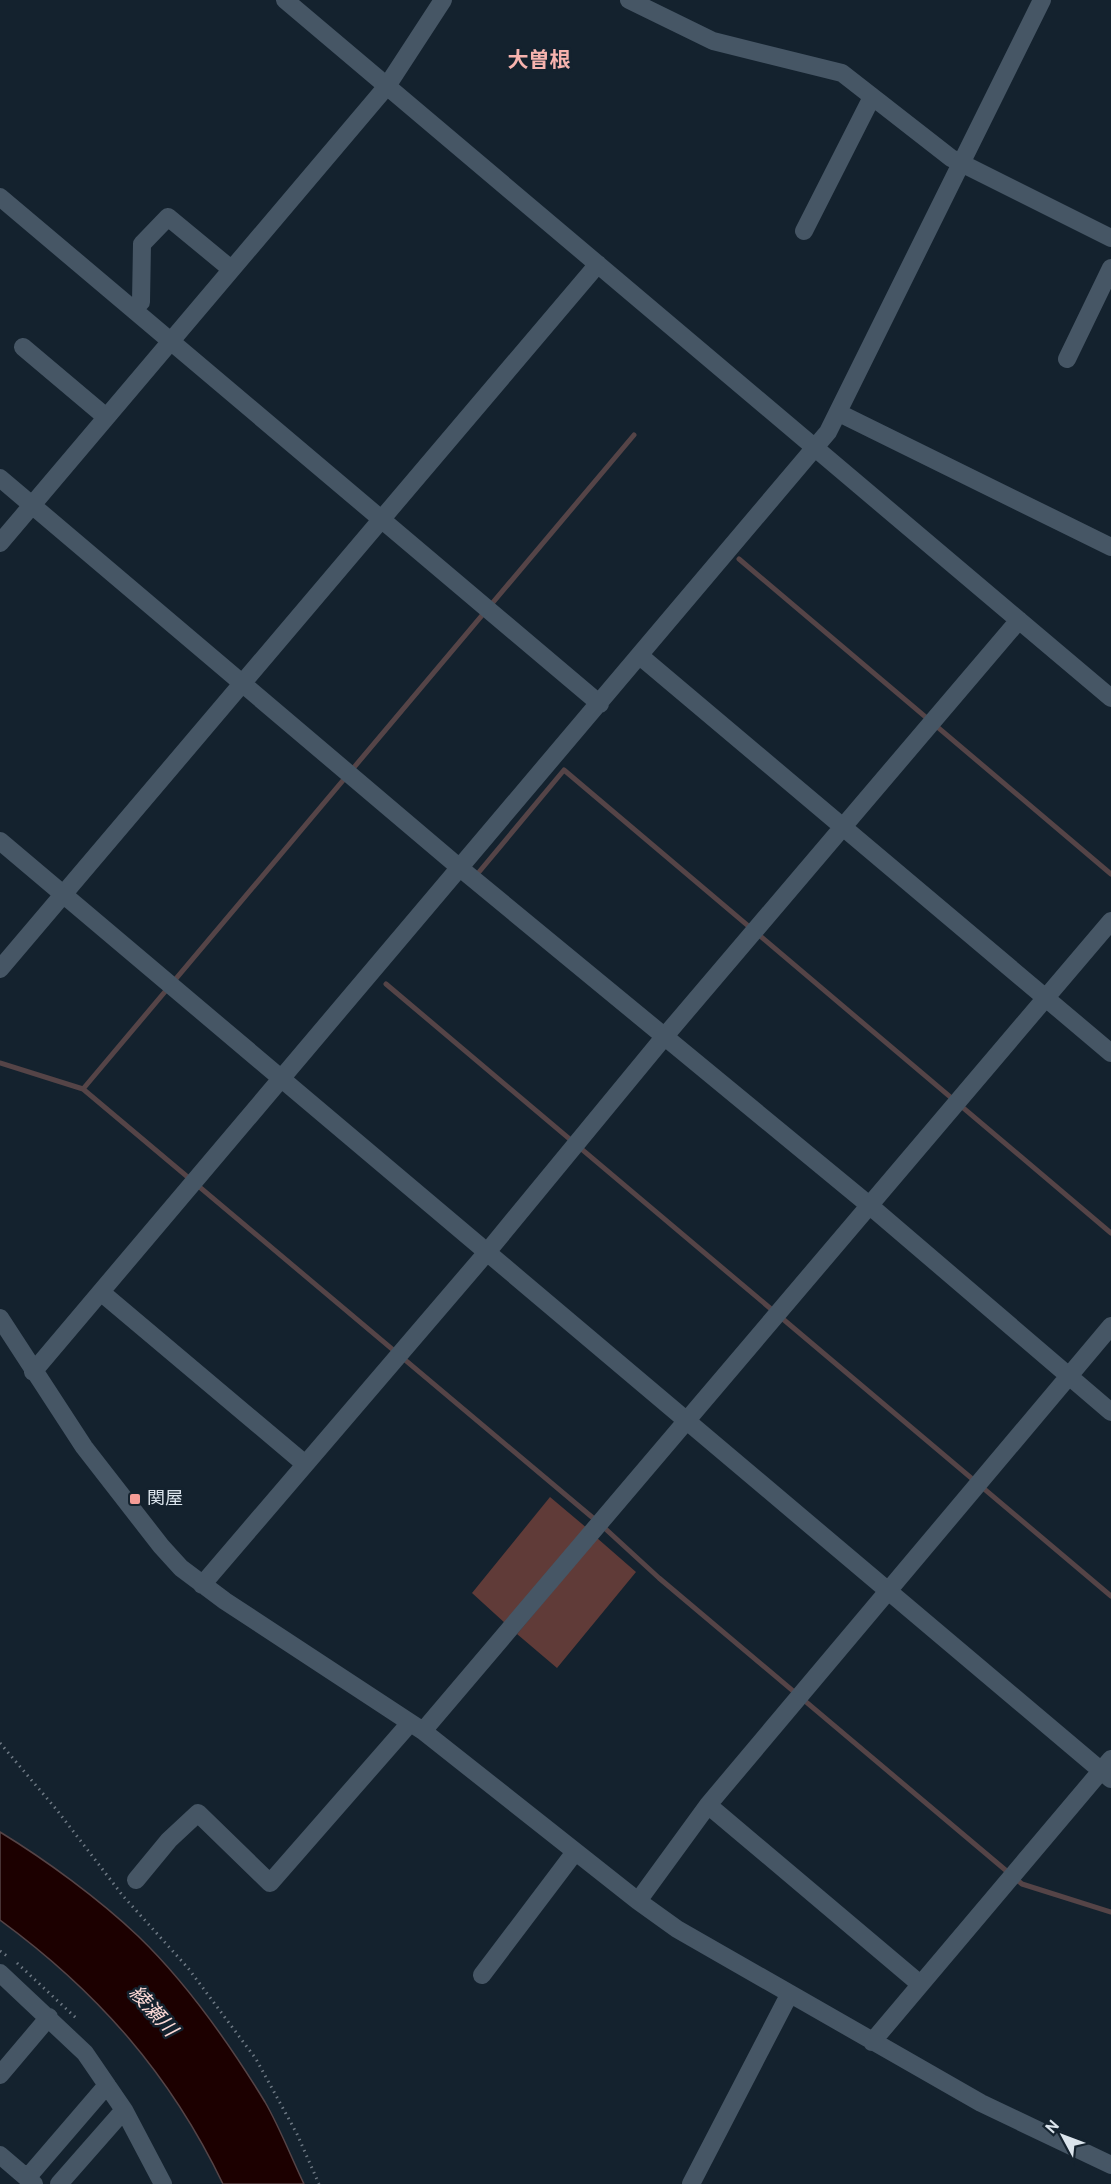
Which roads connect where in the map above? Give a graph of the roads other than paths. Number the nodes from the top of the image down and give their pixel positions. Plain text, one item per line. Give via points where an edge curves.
1 (285, 0) edge
2 (443, 0) edge
3 (629, 0) edge
4 (1042, 0) edge
5 (387, 86) junction
6 (872, 98) junction
7 (962, 164) junction
8 (0, 197) edge
9 (804, 231) dead end
10 (1111, 238) edge
11 (598, 264) junction
12 (1111, 268) edge
13 (231, 269) junction
14 (134, 309) junction
15 (171, 340) junction
16 (24, 347) dead end
17 (1067, 359) dead end
18 (840, 413) junction
19 (106, 417) junction
20 (816, 449) junction
21 (0, 478) edge
22 (32, 505) junction
23 (382, 518) junction
24 (0, 543) edge
25 (1111, 547) edge
26 (1019, 620) junction
27 (640, 656) junction
28 (243, 683) junction
29 (1111, 698) edge
30 (600, 704) junction
31 (842, 827) junction
32 (0, 841) edge
33 (460, 868) junction
34 (63, 893) junction
35 (1111, 921) edge
36 (0, 969) edge
37 (1046, 997) junction
38 (665, 1036) junction
39 (1111, 1053) edge
40 (283, 1079) junction
41 (869, 1205) junction
42 (488, 1251) junction
43 (102, 1293) junction
44 (0, 1318) edge
45 (1111, 1326) edge
46 (33, 1372) junction
47 (1070, 1376) junction
48 (1111, 1412) edge
49 (688, 1421) junction
50 (305, 1464) junction
51 (202, 1585) junction
52 (888, 1591) junction
53 (416, 1727) junction
54 (1108, 1769) edge
55 (708, 1805) junction
56 (575, 1852) junction
57 (136, 1880) dead end
58 (638, 1901) junction
59 (0, 1973) edge
60 (482, 1975) dead end
61 (920, 1984) junction
62 (789, 1995) junction
63 (49, 2018) junction
64 (872, 2042) junction
65 (0, 2074) edge
66 (107, 2085) junction
67 (124, 2110) junction
68 (0, 2155) edge
69 (1111, 2165) edge
70 (30, 2181) edge
71 (59, 2184) edge
72 (163, 2184) edge
73 (691, 2184) edge

1 - 5 street
2 - 5 street
3 - 6 street via 713,42 842,73
4 - 7 street
5 - 11 street
5 - 13 street
6 - 7 street
6 - 9 street
7 - 10 street
7 - 18 street
8 - 14 street
11 - 20 street
11 - 23 street
12 - 17 street
13 - 14 street via 168,217 142,244 141,302
13 - 15 street
14 - 15 street
15 - 19 street
15 - 23 street
16 - 19 street
18 - 20 street
18 - 25 street
19 - 22 street
20 - 26 street
20 - 27 street
21 - 22 street
22 - 24 street
22 - 28 street
23 - 28 street
23 - 30 street
26 - 29 street
26 - 31 street
27 - 30 street
27 - 31 street
28 - 33 street
28 - 34 street
30 - 33 street
31 - 37 street
31 - 38 street
32 - 34 street
33 - 38 street
33 - 40 street
34 - 36 street
34 - 40 street
35 - 37 street
37 - 39 street
37 - 41 street
38 - 41 street
38 - 42 street
40 - 42 street
40 - 43 street
41 - 47 street
41 - 49 street
42 - 49 street
42 - 50 street
43 - 46 street
43 - 50 street
44 - 46 street
45 - 47 street
46 - 51 street via 120,1494 168,1553
47 - 48 street
47 - 52 street
49 - 52 street
49 - 53 street
50 - 51 street
51 - 53 street
52 - 54 street
52 - 55 street
53 - 56 street
53 - 57 street via 270,1883 198,1813 168,1839
54 - 61 street
55 - 58 street
55 - 61 street
56 - 58 street
56 - 60 street
58 - 62 street
59 - 63 street
61 - 64 street
62 - 64 street
62 - 73 street
63 - 65 street
63 - 66 street via 85,2053
64 - 69 street via 1016,2122
66 - 67 street
66 - 70 street
67 - 71 street
67 - 72 street
68 - 70 street

